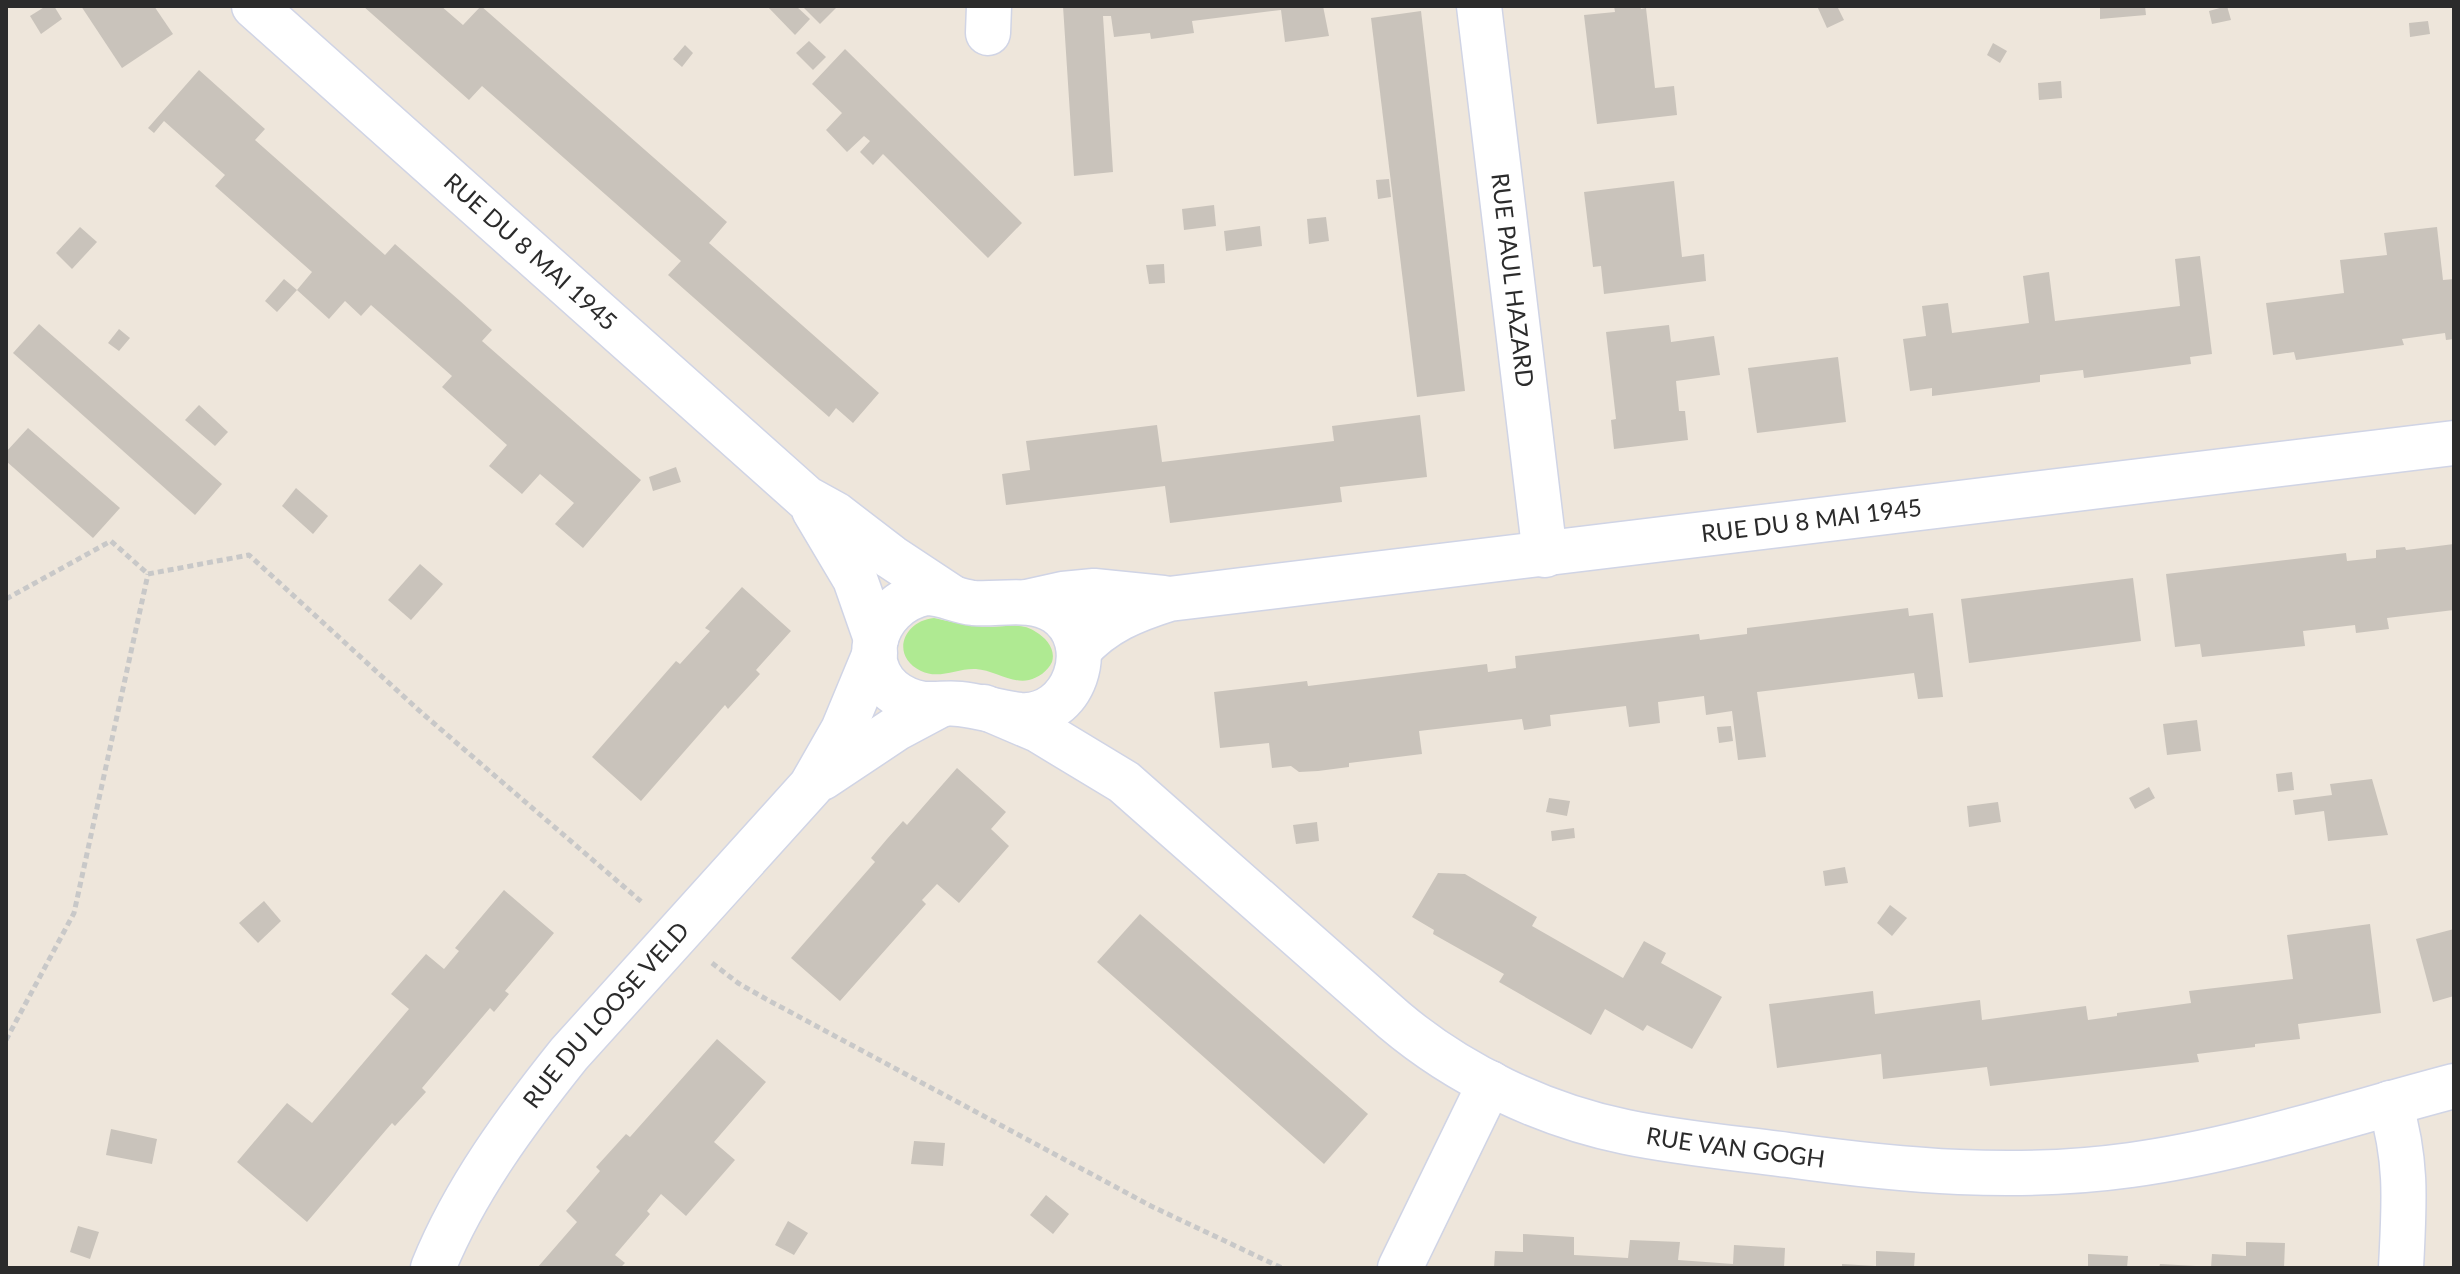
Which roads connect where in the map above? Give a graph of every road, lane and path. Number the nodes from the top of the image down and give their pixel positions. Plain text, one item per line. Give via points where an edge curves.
1 (254, 6) edge
2 (1479, 6) edge
3 (2454, 443) edge
4 (806, 498) junction
5 (1545, 555) junction
6 (953, 598) junction
7 (6, 599) edge
8 (1169, 599) junction
9 (1027, 602) junction
10 (875, 646) junction
11 (1077, 666) junction
12 (963, 706) junction
13 (1124, 782) junction
14 (811, 786) junction
15 (8, 1028) edge
16 (6, 1040) edge
17 (1490, 1083) junction
18 (2454, 1086) edge
19 (2390, 1103) junction
20 (433, 1268) edge
21 (1400, 1268) edge
22 (2401, 1268) edge

1 - 4 street, RUE DU 8 MAI 1945
2 - 5 street, RUE PAUL HAZARD
3 - 5 street, RUE DU 8 MAI 1945
4 - 6 street, RUE DU 8 MAI 1945
4 - 10 street, RUE DU 8 MAI 1945 via 855,579
5 - 8 street, RUE DU 8 MAI 1945
6 - 9 street, RUE DU LOOSE VELD
6 - 10 street, RUE DU LOOSE VELD via 926,593 898,603 885,617
7 - 15 path via 111,541 148,574 74,913
8 - 9 street, RUE DU 8 MAI 1945 via 1094,591
8 - 11 street, RUE DU 8 MAI 1945 via 1108,623
9 - 11 street, RUE VAN GOGH via 1062,617 1074,634
10 - 12 street, RUE DU 8 MAI 1945 via 879,672 897,694 914,703
10 - 14 street, RUE DU LOOSE VELD via 843,730
11 - 12 street, RUE DU 8 MAI 1945 via 1064,697 1039,712 1019,715
11 - 13 street, RUE VAN GOGH via 1078,705 1085,724
12 - 13 street, RUE VAN GOGH via 1038,730
12 - 14 street, RUE DU LOOSE VELD via 867,746
13 - 17 street, RUE VAN GOGH via 1414,1036
14 - 20 street, RUE DU LOOSE VELD via 540,1090 493,1157
15 - 16 path
17 - 19 street, RUE VAN GOGH via 1626,1132 1950,1173 2039,1174 2134,1165 2213,1151
17 - 21 street
18 - 19 street, RUE VAN GOGH
19 - 22 street via 2405,1180

